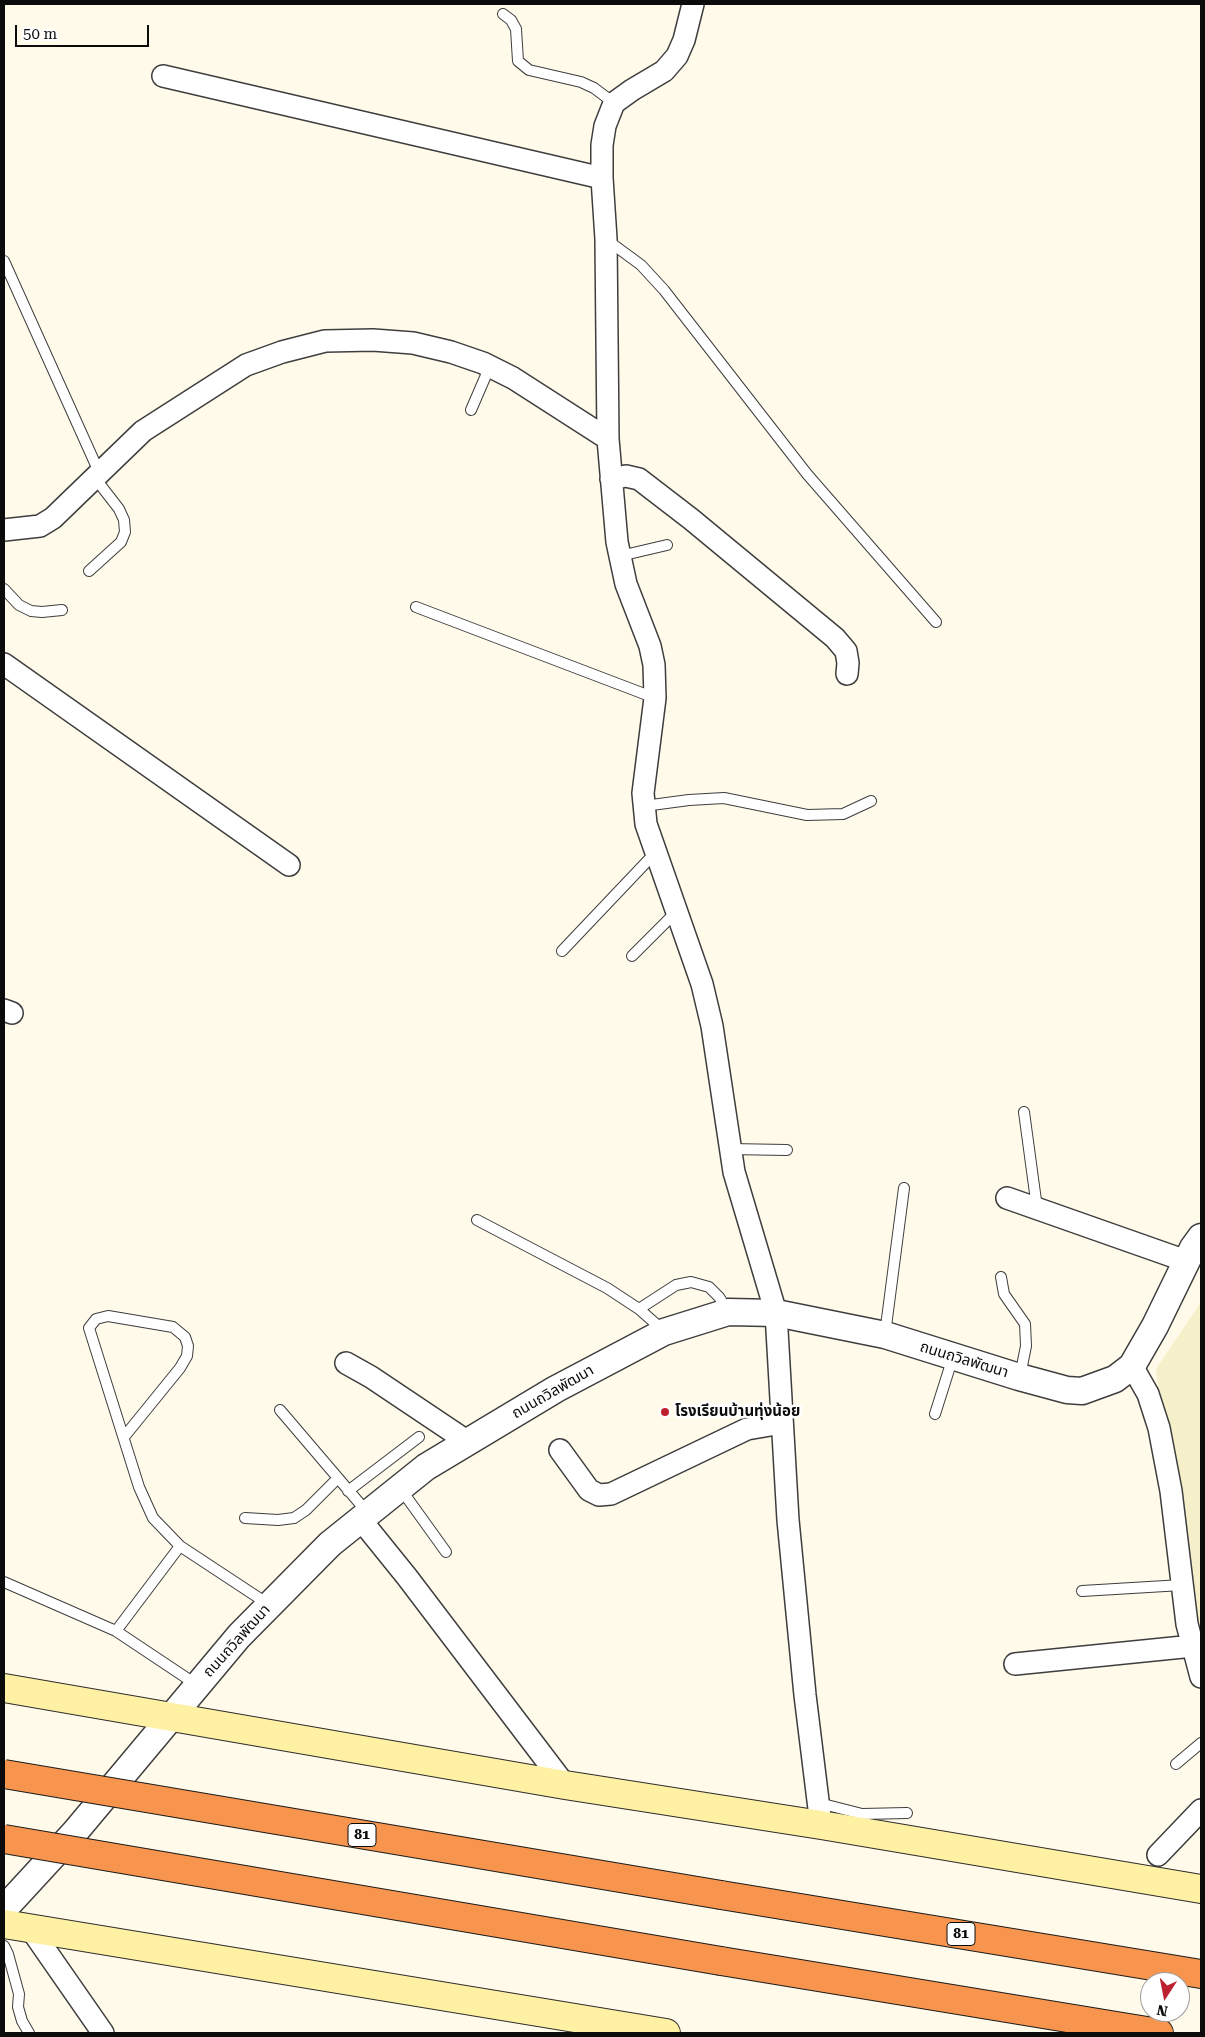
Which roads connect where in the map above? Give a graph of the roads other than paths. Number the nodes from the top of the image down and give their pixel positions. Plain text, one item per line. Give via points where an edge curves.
1 (693, 4) edge
2 (503, 14) dead end
3 (164, 76) dead end
4 (614, 103) junction
5 (602, 178) junction
6 (606, 239) junction
7 (4, 261) edge
8 (490, 366) junction
9 (471, 410) dead end
10 (608, 438) junction
11 (97, 475) junction
12 (611, 479) junction
13 (4, 530) edge
14 (667, 545) dead end
15 (620, 556) junction
16 (88, 571) dead end
17 (4, 589) edge
18 (416, 607) dead end
19 (62, 610) dead end
20 (936, 622) dead end
21 (4, 664) edge
22 (847, 674) dead end
23 (655, 698) junction
24 (871, 801) dead end
25 (644, 806) junction
26 (655, 853) junction
27 (288, 865) dead end
28 (676, 912) junction
29 (562, 951) dead end
30 (632, 956) dead end
31 (1024, 1112) dead end
32 (729, 1149) junction
33 (787, 1150) dead end
34 (904, 1188) dead end
35 (1007, 1198) dead end
36 (1037, 1208) junction
37 (477, 1220) dead end
38 (1201, 1237) edge
39 (1186, 1261) junction
40 (1001, 1276) dead end
41 (639, 1309) junction
42 (728, 1312) junction
43 (776, 1313) junction
44 (664, 1332) junction
45 (885, 1335) junction
46 (953, 1356) junction
47 (346, 1363) dead end
48 (1132, 1366) junction
49 (1020, 1377) junction
50 (280, 1410) dead end
51 (935, 1414) dead end
52 (782, 1423) junction
53 (124, 1437) junction
54 (419, 1437) dead end
55 (468, 1442) junction
56 (560, 1450) dead end
57 (338, 1478) junction
58 (400, 1488) junction
59 (348, 1491) junction
60 (364, 1516) junction
61 (245, 1518) dead end
62 (180, 1546) junction
63 (446, 1552) dead end
64 (4, 1582) edge
65 (1182, 1585) junction
66 (1082, 1591) dead end
67 (269, 1605) junction
68 (116, 1631) junction
69 (1193, 1646) junction
70 (1015, 1664) dead end
71 (1201, 1677) edge
72 (198, 1686) junction
73 (4, 1688) edge
74 (171, 1717) junction
75 (1201, 1743) edge
76 (1176, 1764) dead end
77 (4, 1774) edge
78 (566, 1785) junction
79 (1201, 1810) edge
80 (907, 1813) dead end
81 (820, 1814) junction
82 (4, 1839) edge
83 (1158, 1855) dead end
84 (1201, 1888) edge
85 (4, 1909) edge
86 (17, 1926) edge
87 (4, 1946) edge
88 (1201, 1974) edge
89 (30, 2033) edge
90 (103, 2033) edge
91 (666, 2033) edge
92 (1159, 2033) edge

1 - 4 street via 677,56 664,71
2 - 4 lane via 516,29 518,61 529,70 581,82
3 - 5 street
4 - 5 street via 605,126
5 - 6 street
6 - 10 street
6 - 20 lane via 641,265 664,290 807,474
7 - 11 lane
8 - 9 lane
8 - 10 street
8 - 11 street via 451,352 373,340 325,342 282,352 246,365 172,411 144,430
10 - 12 street
11 - 13 street via 53,518 40,526
11 - 16 lane via 119,508 125,532 121,542
12 - 15 street
12 - 22 street via 626,476 639,479 760,575 842,645 846,650
14 - 15 lane
15 - 23 street via 626,584 650,646
17 - 19 lane via 19,605 31,611
18 - 23 lane
21 - 27 street
23 - 25 street via 644,771
24 - 25 lane via 843,814 807,815 724,798
25 - 26 street
26 - 28 street
26 - 29 lane
28 - 30 lane
28 - 32 street via 702,984 712,1026
31 - 36 lane
32 - 33 lane
32 - 43 street
34 - 45 lane
35 - 36 street
36 - 39 street
37 - 41 lane via 607,1288
38 - 39 street, ถนนถวิลพัฒนา
39 - 48 street, ถนนถวิลพัฒนา
40 - 49 lane via 1004,1294 1025,1324 1026,1346
41 - 42 lane via 676,1285 691,1282 709,1287
41 - 44 lane
42 - 43 street, ถนนถวิลพัฒนา
42 - 44 street, ถนนถวิลพัฒนา
43 - 45 street, ถนนถวิลพัฒนา
43 - 52 street
44 - 55 street, ถนนถวิลพัฒนา via 556,1389
45 - 46 street, ถนนถวิลพัฒนา
46 - 49 street, ถนนถวิลพัฒนา
46 - 51 lane
47 - 55 street
48 - 49 street, ถนนถวิลพัฒนา via 1115,1379 1082,1391
48 - 65 street via 1148,1394 1159,1428 1171,1492
50 - 57 lane
52 - 56 street via 747,1429 611,1494 600,1495 589,1490
52 - 81 street via 805,1695
53 - 53 lane via 89,1328 96,1319 108,1316 173,1327 185,1337 188,1346 180,1368
53 - 62 lane via 139,1487 153,1518
54 - 59 lane
55 - 58 street, ถนนถวิลพัฒนา via 426,1467
57 - 59 lane
57 - 61 lane via 294,1518
58 - 60 street, ถนนถวิลพัฒนา
58 - 63 lane
59 - 60 lane
60 - 67 street, ถนนถวิลพัฒนา via 330,1544
60 - 78 street via 407,1578
62 - 67 lane
62 - 68 lane
64 - 68 lane
65 - 66 lane
65 - 69 street
67 - 72 street, ถนนถวิลพัฒนา
68 - 72 lane
69 - 70 street
69 - 71 street
72 - 74 street, ถนนถวิลพัฒนา
73 - 74 main road
74 - 78 main road
74 - 85 street, ถนนถวิลพัฒนา via 75,1832
75 - 76 lane
77 - 88 highway, 81, bridge
78 - 81 main road
79 - 83 street
80 - 81 lane
81 - 84 main road
82 - 92 highway, bridge
86 - 90 street
86 - 91 main road
87 - 89 lane via 19,1994 22,2021

